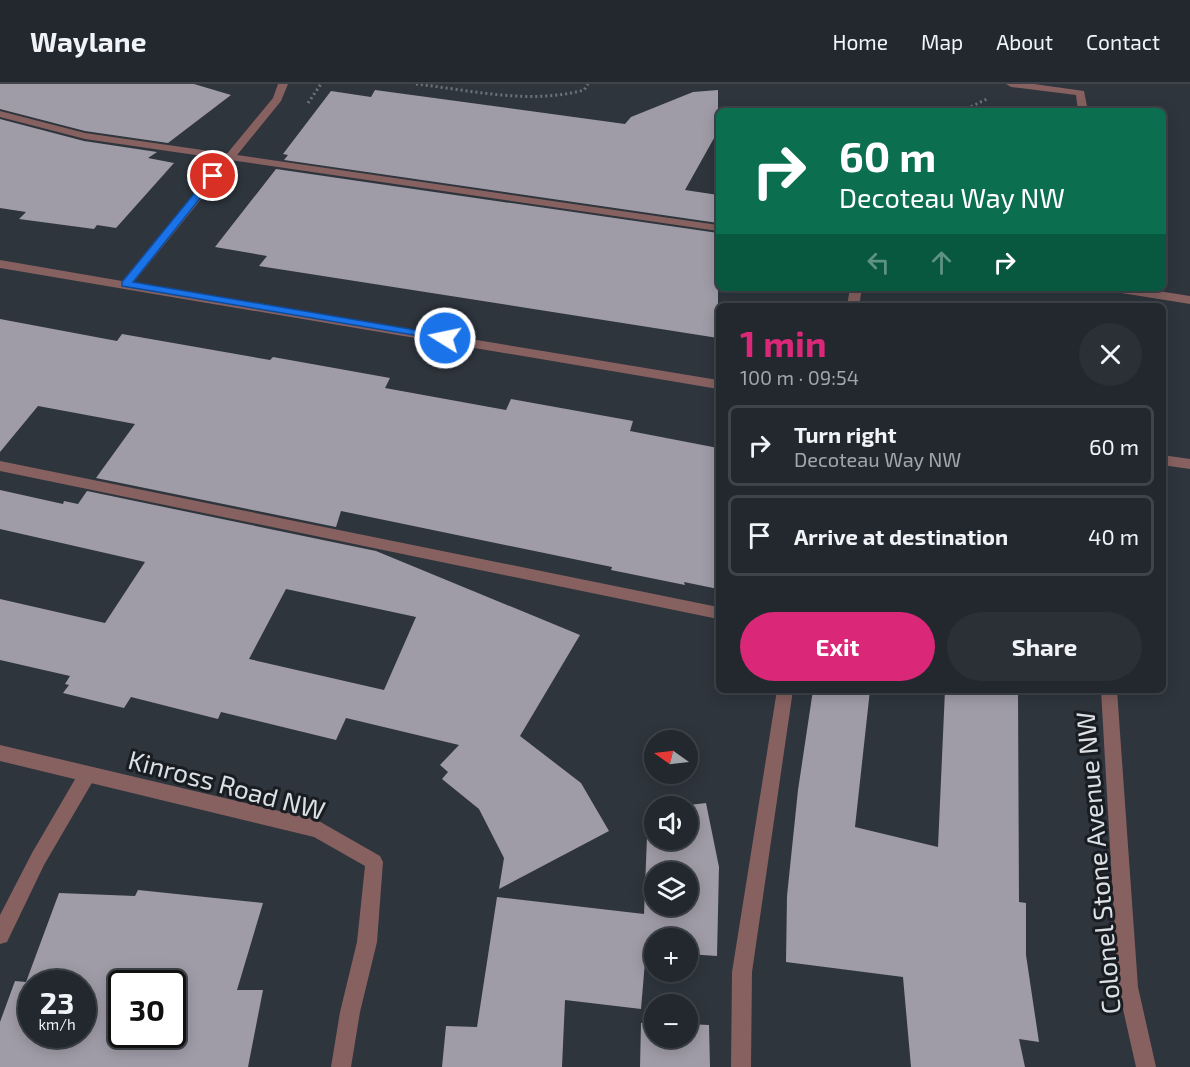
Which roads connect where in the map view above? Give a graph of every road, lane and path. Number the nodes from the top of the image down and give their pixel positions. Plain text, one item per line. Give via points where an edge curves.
1 (283, 84) edge
2 (416, 84) edge
3 (588, 84) edge
4 (1011, 84) edge
5 (1083, 108) edge
6 (0, 114) edge
7 (228, 158) junction
8 (716, 228) edge
9 (0, 264) edge
10 (126, 284) junction
11 (1134, 291) edge
12 (1190, 300) edge
13 (716, 385) edge
14 (1166, 461) edge
15 (1190, 464) edge
16 (0, 466) edge
17 (716, 613) edge
18 (785, 693) edge
19 (1109, 693) edge
20 (0, 753) edge
21 (87, 775) junction
22 (0, 935) edge
23 (341, 1067) edge
24 (741, 1067) edge
25 (1146, 1067) edge

1 - 7 street via 278,99
2 - 3 path via 506,94 563,95 584,90
4 - 5 street via 1081,93
6 - 7 street via 85,136
7 - 8 street
7 - 10 street
9 - 10 street
10 - 13 street
11 - 12 street
14 - 15 street
16 - 17 street
18 - 24 street via 742,972
19 - 25 street, Colonel Stone Avenue NW via 1128,987
20 - 21 street, Kinross Road NW
21 - 22 street
21 - 23 street, Kinross Road NW via 317,829 374,862 367,942

